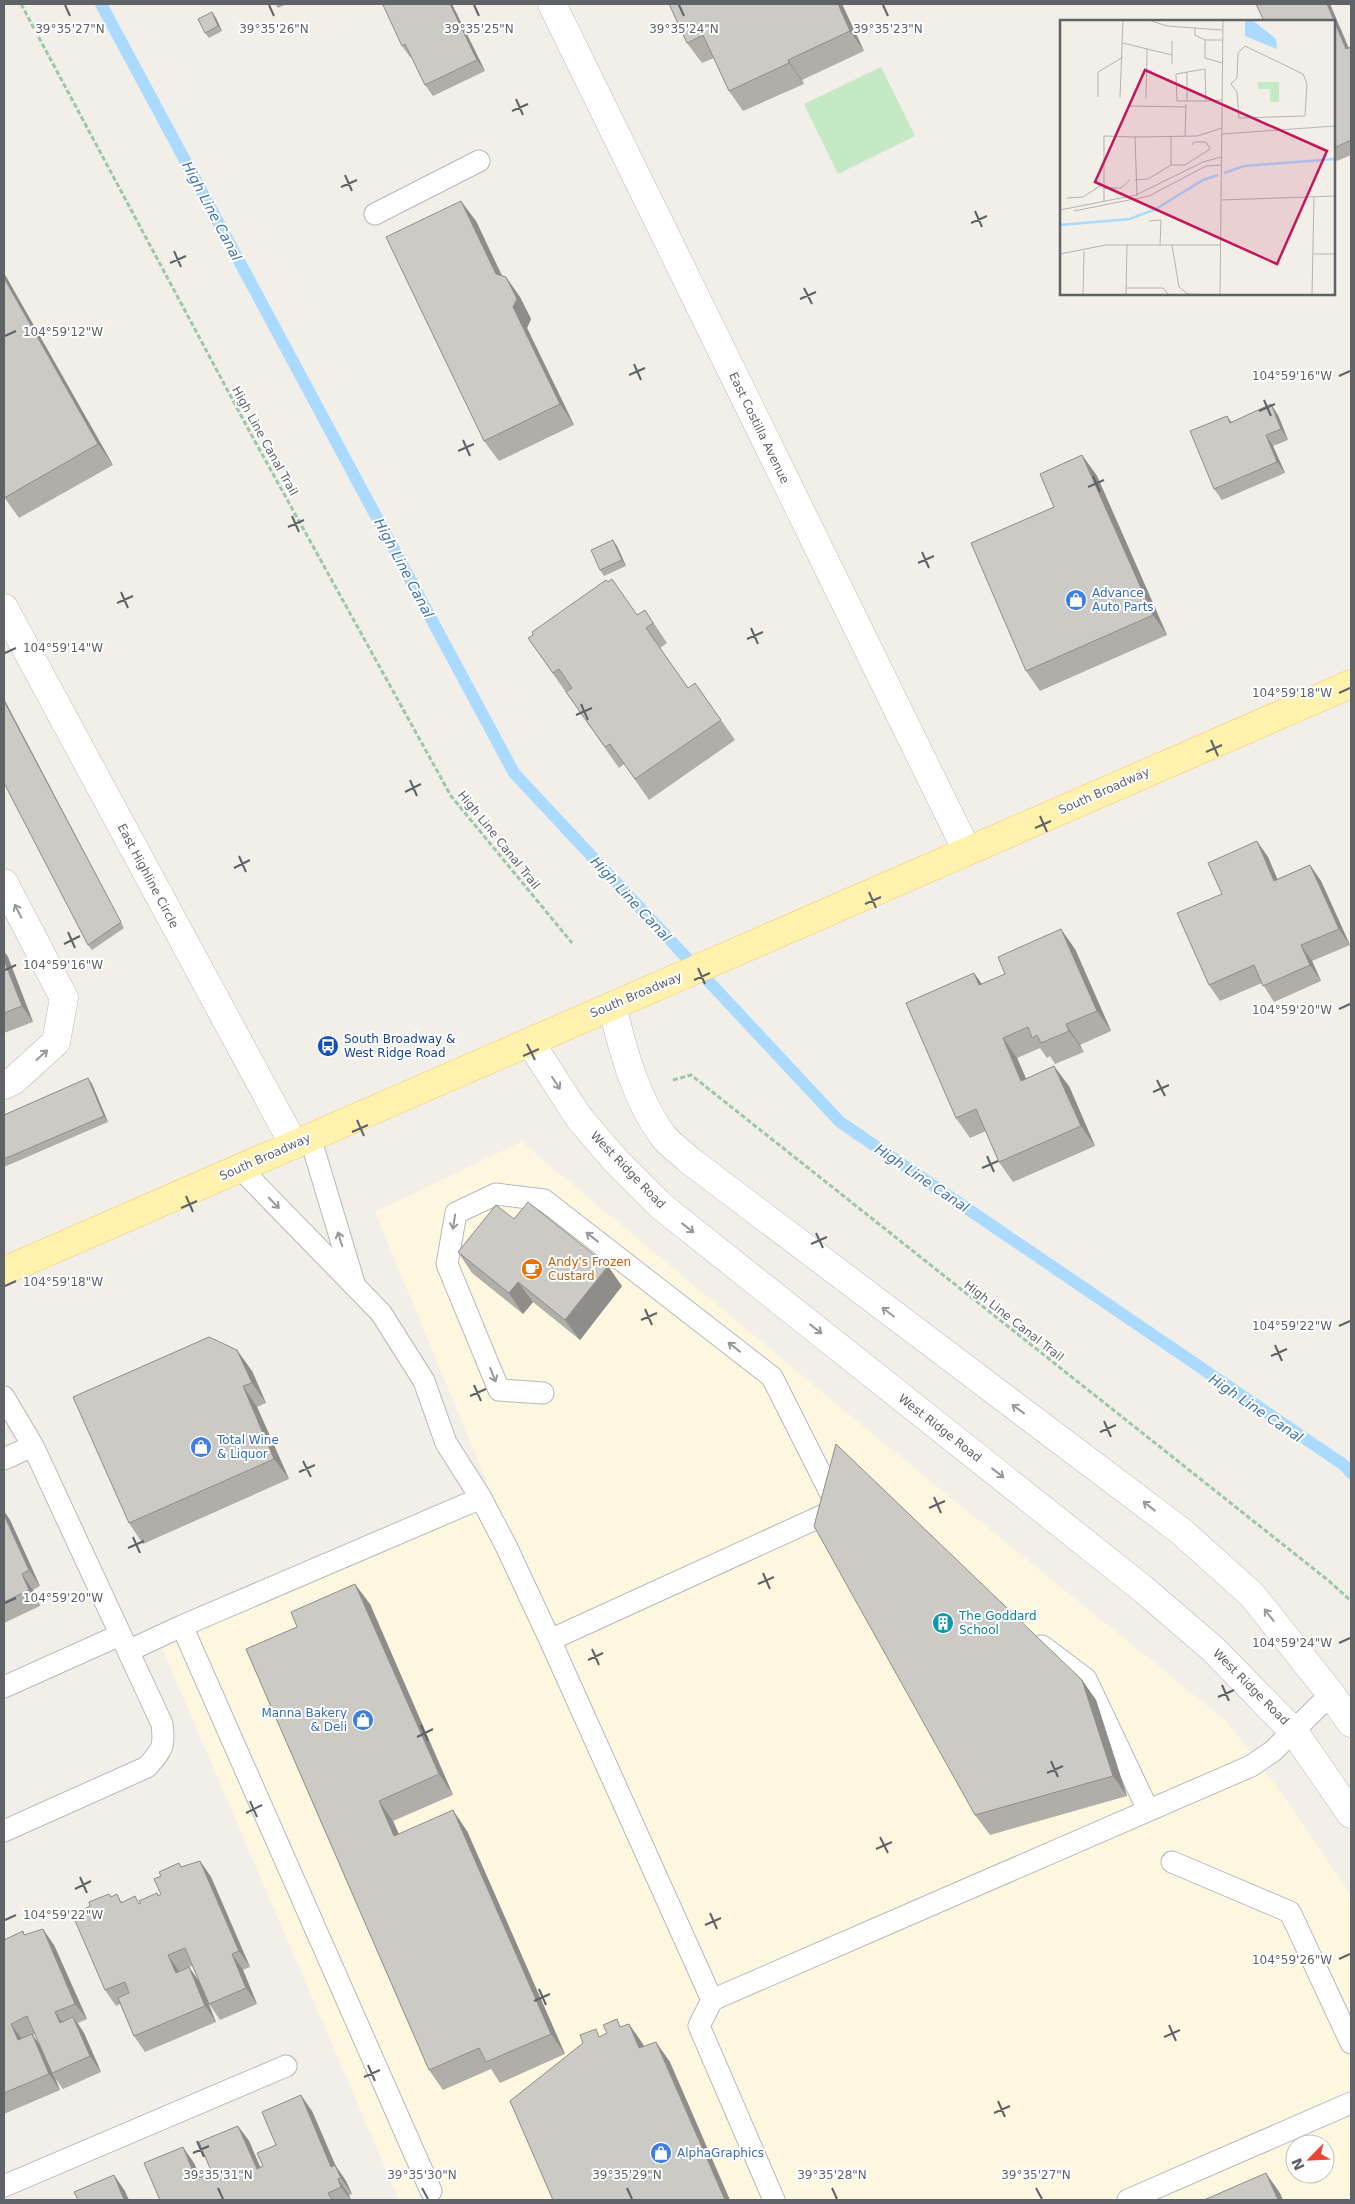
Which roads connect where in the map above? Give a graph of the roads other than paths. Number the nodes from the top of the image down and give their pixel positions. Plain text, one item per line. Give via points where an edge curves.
1 (552, 4) edge
2 (479, 161) dead end
3 (376, 214) dead end
4 (4, 608) edge
5 (1351, 684) edge
6 (967, 851) junction
7 (4, 883) edge
8 (612, 1006) junction
9 (530, 1042) junction
10 (4, 1085) edge
11 (302, 1141) junction
12 (240, 1168) junction
13 (4, 1271) edge
14 (354, 1286) junction
15 (543, 1393) dead end
16 (4, 1397) edge
17 (33, 1446) junction
18 (4, 1459) edge
19 (481, 1498) junction
20 (182, 1626) junction
21 (1022, 1632) edge
22 (550, 1640) junction
23 (124, 1643) junction
24 (4, 1687) edge
25 (1331, 1694) junction
26 (1351, 1723) edge
27 (1294, 1732) junction
28 (1148, 1810) junction
29 (1351, 1814) edge
30 (4, 1831) edge
31 (1172, 1862) dead end
32 (712, 2000) junction
33 (1351, 2043) edge
34 (286, 2066) dead end
35 (1342, 2107) edge
36 (1351, 2123) edge
37 (4, 2186) edge
38 (431, 2190) dead end
39 (774, 2200) edge
40 (1128, 2200) edge

1 - 6 street, East Costilla Avenue
2 - 3 lane
4 - 11 street, East Highline Circle
5 - 6 main road, South Broadway
6 - 8 main road, South Broadway
10 -> 7 street via 13,1081 56,1042 64,998
8 - 9 main road, South Broadway
25 -> 8 street via 1252,1594 1182,1532 712,1178 664,1137 631,1073
9 - 11 main road, South Broadway
9 -> 27 street, West Ridge Road via 579,1118 661,1206 1143,1588 1214,1650
11 - 12 main road, South Broadway
14 -> 11 lane
12 - 13 main road, South Broadway
12 -> 14 lane
14 - 19 lane via 380,1313 424,1381 446,1443
22 -> 15 lane via 845,1514 772,1377 544,1200 496,1194 456,1213 447,1264 499,1390
16 - 17 lane
17 - 18 lane
17 - 23 lane
19 - 20 lane
19 - 22 lane
20 - 23 lane
20 - 38 lane
21 - 28 lane via 1086,1679
22 - 32 lane
23 - 24 lane
23 - 30 lane via 162,1724 165,1741 159,1754 147,1767
25 - 26 street
25 - 27 lane
27 - 28 lane via 1251,1766
27 - 29 street, West Ridge Road
28 - 32 lane
31 - 33 lane via 1290,1912
32 - 39 lane via 700,2026
34 - 37 lane
35 - 36 lane
35 - 40 lane

